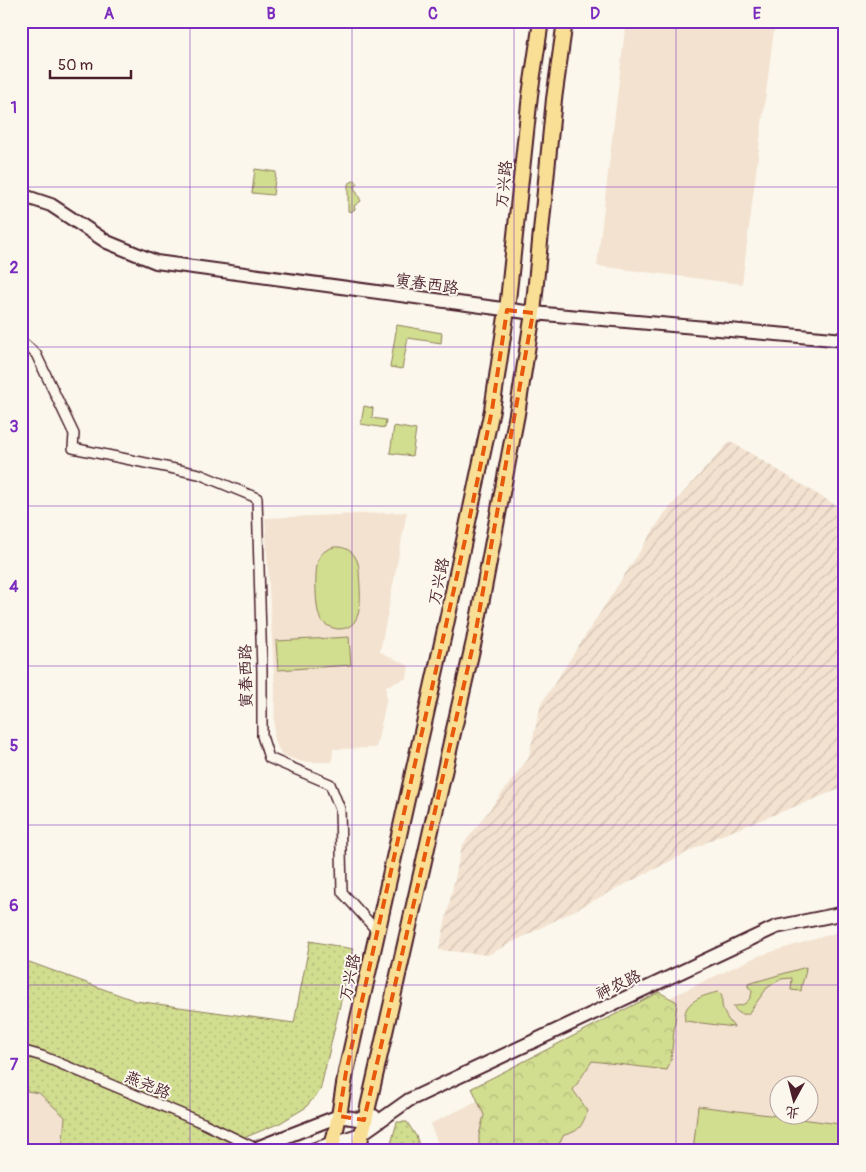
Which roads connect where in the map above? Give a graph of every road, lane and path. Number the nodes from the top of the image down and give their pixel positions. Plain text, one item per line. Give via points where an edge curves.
1 (541, 21) edge
2 (565, 21) edge
3 (21, 195) edge
4 (507, 310) junction
5 (532, 313) junction
6 (845, 340) edge
7 (21, 341) edge
8 (845, 912) edge
9 (376, 931) junction
10 (21, 1050) edge
11 (339, 1116) junction
12 (363, 1127) junction
13 (332, 1147) edge
14 (249, 1151) edge
15 (261, 1151) edge
16 (310, 1151) edge
17 (358, 1151) edge

1 - 4 main road, 万兴路
2 - 5 main road
3 - 4 street, 寅春西路 via 51,204 106,242 156,262
4 - 5 street, 寅春西路
4 - 9 main road, 万兴路 via 492,410 467,530
5 - 6 street, 寅春西路
5 - 12 main road via 474,641
7 - 9 street, 寅春西路 via 36,354 62,407 74,434 73,448 200,474 257,498 262,736 269,758 330,784 340,809 342,892
8 - 12 street, 神农路 via 776,927 409,1100
9 - 11 main road, 万兴路
10 - 15 street, 燕尧路, bridge via 203,1123
11 - 12 street
11 - 13 main road, 万兴路
11 - 14 street
12 - 13 street, 神农路
12 - 17 main road
13 - 16 street, 神农路

